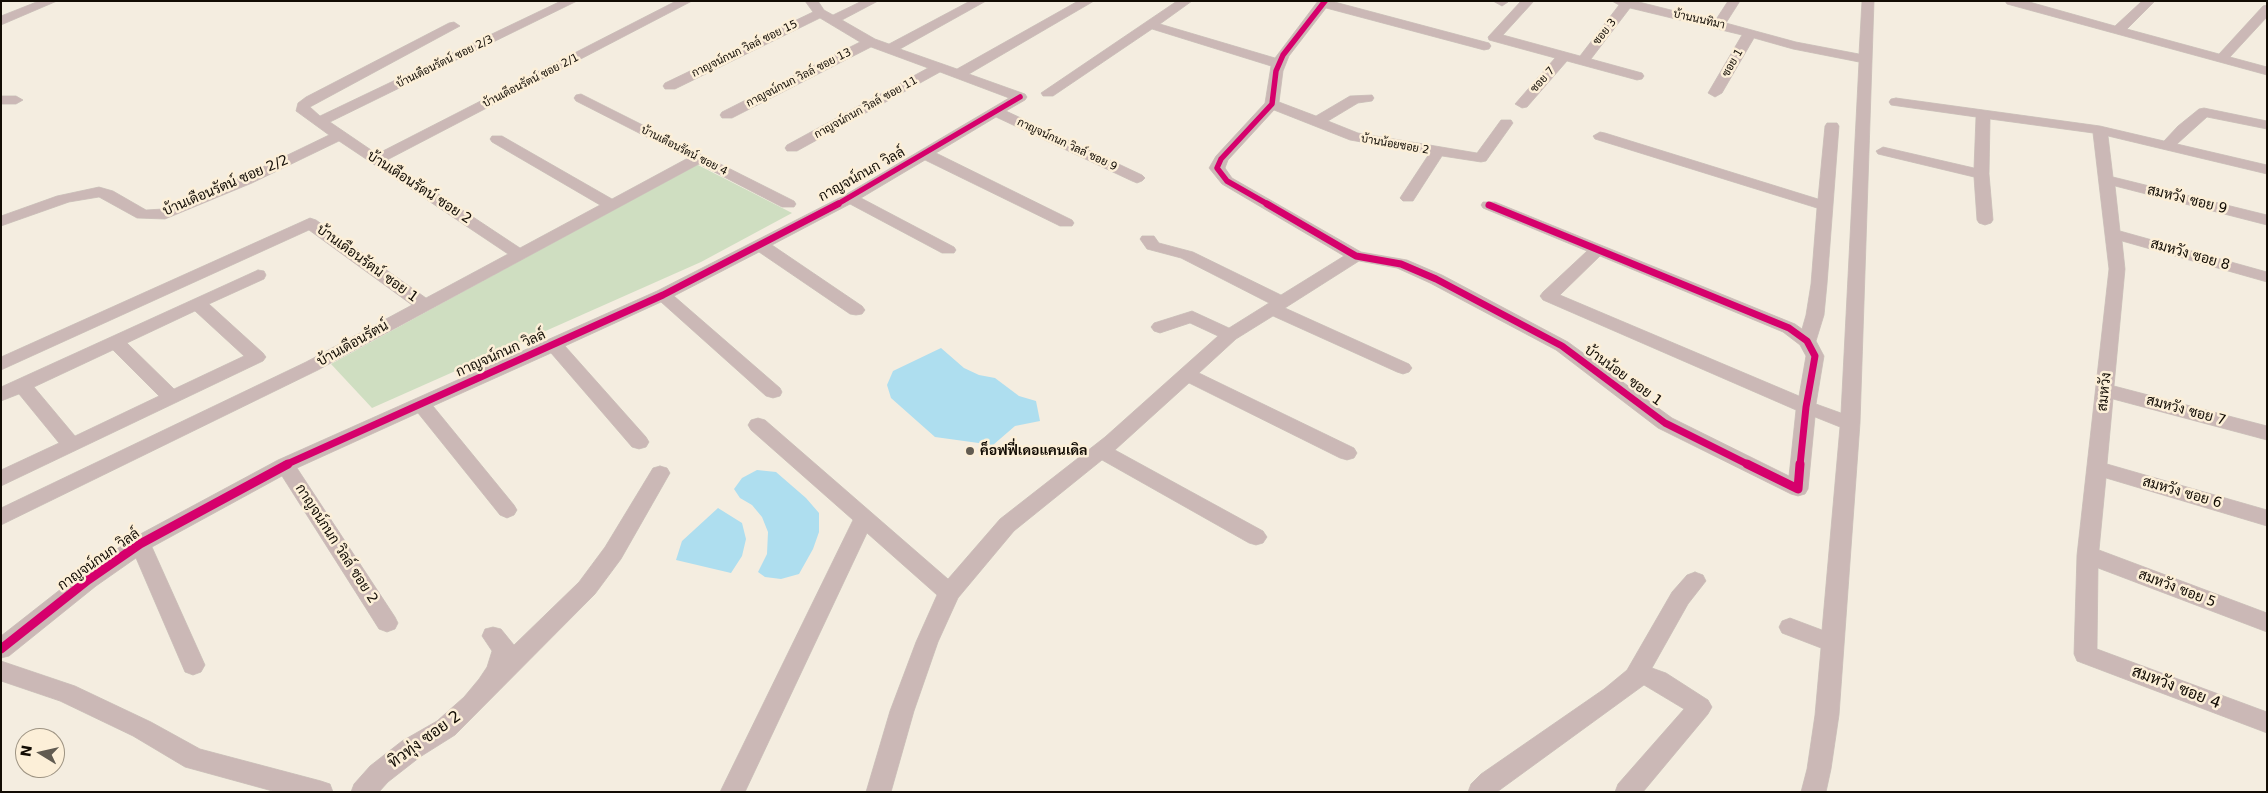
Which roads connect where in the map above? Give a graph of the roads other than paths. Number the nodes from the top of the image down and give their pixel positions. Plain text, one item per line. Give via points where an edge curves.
1 (51, 1) edge
2 (571, 1) edge
3 (686, 1) edge
4 (811, 1) edge
5 (872, 1) edge
6 (980, 1) edge
7 (1088, 1) edge
8 (1186, 1) edge
9 (1528, 1) edge
10 (1734, 1) edge
11 (1868, 1) edge
12 (2149, 1) edge
13 (1324, 2) edge
14 (1625, 2) edge
15 (2016, 2) edge
16 (2267, 9) edge
17 (820, 13) junction
18 (832, 20) junction
19 (1, 21) edge
20 (1151, 25) junction
21 (1719, 25) junction
22 (454, 26) dead end
23 (2250, 29) junction
24 (2118, 30) junction
25 (1750, 33) junction
26 (2267, 33) edge
27 (1780, 40) joint
28 (870, 42) junction
29 (1484, 46) dead end
30 (890, 49) junction
31 (1564, 56) junction
32 (1864, 56) junction
33 (2221, 59) junction
34 (1583, 61) junction
35 (1279, 64) junction
36 (940, 67) junction
37 (2267, 71) edge
38 (958, 74) junction
39 (1637, 76) dead end
40 (670, 86) dead end
41 (1048, 93) dead end
42 (1715, 93) dead end
43 (581, 98) dead end
44 (1367, 98) dead end
45 (1896, 102) dead end
46 (1272, 104) junction
47 (1522, 104) dead end
48 (996, 112) junction
49 (1983, 114) junction
50 (727, 115) dead end
51 (1318, 121) junction
52 (319, 122) junction
53 (1506, 123) dead end
54 (1832, 126) dead end
55 (2267, 126) edge
56 (2100, 130) junction
57 (338, 136) junction
58 (1600, 136) dead end
59 (497, 140) dead end
60 (2168, 145) junction
61 (792, 148) dead end
62 (1883, 151) dead end
63 (1437, 152) junction
64 (925, 154) junction
65 (698, 158) junction
66 (376, 160) junction
67 (2267, 170) edge
68 (1981, 174) junction
69 (1137, 178) dead end
70 (1828, 179) junction
71 (2107, 180) junction
72 (1860, 186) junction
73 (850, 198) junction
74 (1408, 198) dead end
75 (612, 204) junction
76 (788, 204) dead end
77 (1489, 205) dead end
78 (1826, 206) junction
79 (1985, 220) dead end
80 (2267, 220) edge
81 (1, 222) edge
82 (1066, 223) dead end
83 (2113, 234) junction
84 (1148, 239) dead end
85 (759, 244) junction
86 (948, 250) dead end
87 (1597, 250) junction
88 (519, 254) junction
89 (1356, 256) junction
90 (258, 275) dead end
91 (2267, 277) edge
92 (663, 296) junction
93 (197, 303) junction
94 (424, 305) junction
95 (1276, 305) junction
96 (856, 310) dead end
97 (1160, 327) dead end
98 (1230, 335) junction
99 (1807, 341) junction
100 (115, 342) junction
101 (554, 344) junction
102 (1, 364) edge
103 (1403, 368) dead end
104 (1186, 374) junction
105 (22, 386) junction
106 (2105, 390) junction
107 (772, 392) dead end
108 (1, 395) edge
109 (172, 398) junction
110 (420, 403) junction
111 (1806, 407) junction
112 (1850, 423) junction
113 (758, 425) dead end
114 (2267, 433) edge
115 (639, 442) dead end
116 (72, 445) junction
117 (1101, 451) junction
118 (1347, 453) dead end
119 (285, 465) junction
120 (2097, 468) junction
121 (660, 473) dead end
122 (1, 479) edge
123 (507, 510) dead end
124 (1, 517) edge
125 (864, 518) junction
126 (2267, 518) edge
127 (1256, 537) dead end
128 (140, 544) junction
129 (2088, 555) junction
130 (1695, 581) dead end
131 (949, 593) junction
132 (387, 623) dead end
133 (2267, 624) edge
134 (1790, 627) dead end
135 (493, 636) dead end
136 (1832, 643) junction
137 (1, 649) edge
138 (2084, 654) joint
139 (193, 666) dead end
140 (1, 671) edge
141 (1635, 677) junction
142 (487, 686) junction
143 (2267, 723) edge
144 (321, 792) edge
145 (363, 792) edge
146 (732, 792) edge
147 (878, 792) edge
148 (1480, 792) edge
149 (1628, 792) edge
150 (1813, 792) edge

1 - 19 street
2 - 52 street, บ้านเดือนรัตน์ ซอย 2/3
3 - 66 street, บ้านเดือนรัตน์ ซอย 2/1
4 - 17 street, กาญจน์กนก วิลล์
5 - 18 street
6 - 30 street
7 - 38 street
8 - 20 street
9 - 31 street via 1494,37
10 - 21 street
11 - 32 street
12 - 24 street
13 - 29 street
13 - 35 street
14 - 21 street, บ้านนนทิมา
14 - 34 street, ซอย 3
15 - 24 street
16 - 23 street
17 - 18 street, กาญจน์กนก วิลล์
17 - 40 street, กาญจน์กนก วิลล์ ซอย 15
18 - 28 street, กาญจน์กนก วิลล์
20 - 35 street
20 - 41 street
21 - 25 street, บ้านนนทิมา
22 - 52 street, บ้านเดือนรัตน์ ซอย 2 via 310,100 303,106 303,111
23 - 26 street
23 - 33 street
24 - 33 street
25 - 27 street, บ้านนนทิมา
25 - 42 street, ซอย 1
27 - 32 street, บ้านนนทิมา
28 - 30 street, กาญจน์กนก วิลล์
28 - 50 street, กาญจน์กนก วิลล์ ซอย 13
30 - 36 street, กาญจน์กนก วิลล์
31 - 34 street
31 - 47 street, ซอย 7
32 - 72 street
33 - 37 street
34 - 39 street
35 - 46 street
36 - 38 street, กาญจน์กนก วิลล์
36 - 61 street, กาญจน์กนก วิลล์ ซอย 11
38 - 48 street, กาญจน์กนก วิลล์ via 1020,97
43 - 65 street, บ้านเดือนรัตน์ ซอย 4
44 - 51 street via 1355,99
45 - 49 street
46 - 51 street, บ้านน้อยซอย 2
46 - 89 street via 1221,159 1217,168 1228,181
48 - 64 street, กาญจน์กนก วิลล์
48 - 69 street, กาญจน์กนก วิลล์ ซอย 9
49 - 56 street
49 - 68 street
51 - 63 street, บ้านน้อยซอย 2 via 1355,137
52 - 57 street, บ้านเดือนรัตน์ ซอย 2
53 - 63 street, บ้านน้อยซอย 2 via 1481,158
54 - 70 street
55 - 60 street via 2204,112
56 - 60 street
56 - 71 street, สมหวัง
57 - 66 street, บ้านเดือนรัตน์ ซอย 2
57 - 81 street, บ้านเดือนรัตน์ ซอย 2/2 via 247,180 165,214 143,216 108,194 99,192 63,199
58 - 78 street
59 - 75 street
60 - 67 street
62 - 68 street
63 - 74 street
64 - 73 street, กาญจน์กนก วิลล์
64 - 82 street
65 - 75 street, บ้านเดือนรัตน์
65 - 76 street, บ้านเดือนรัตน์ ซอย 4
66 - 88 street, บ้านเดือนรัตน์ ซอย 2
68 - 79 street
70 - 72 street
70 - 78 street
71 - 80 street, สมหวัง ซอย 9
71 - 83 street, สมหวัง
72 - 112 street
73 - 85 street, กาญจน์กนก วิลล์
73 - 86 street
75 - 88 street, บ้านเดือนรัตน์
77 - 87 street
78 - 99 street via 1815,315
83 - 91 street, สมหวัง ซอย 8
83 - 106 street, สมหวัง via 2117,269
84 - 95 street via 1153,246 1187,255
85 - 92 street, กาญจน์กนก วิลล์
85 - 96 street
87 - 99 street via 1789,328
87 - 111 street via 1549,296
88 - 94 street, บ้านเดือนรัตน์
89 - 95 street
89 - 111 street, บ้านน้อย ซอย 1 via 1401,264 1562,346 1665,422 1798,489
90 - 93 street
92 - 101 street, กาญจน์กนก วิลล์
92 - 107 street
93 - 100 street
93 - 109 street via 256,357
94 - 102 street, บ้านเดือนรัตน์ ซอย 1 via 310,223
94 - 124 street, บ้านเดือนรัตน์ via 312,366
95 - 98 street
95 - 103 street
97 - 98 street via 1192,317
98 - 104 street
99 - 111 street via 1815,356
100 - 105 street
100 - 109 street
101 - 110 street, กาญจน์กนก วิลล์
101 - 115 street
104 - 117 street
104 - 118 street
105 - 108 street
105 - 116 street
106 - 114 street, สมหวัง ซอย 7
106 - 120 street, สมหวัง
109 - 116 street
110 - 119 street, กาญจน์กนก วิลล์
110 - 123 street
111 - 112 street
112 - 136 street
113 - 125 street
116 - 122 street
117 - 127 street
117 - 131 street via 1007,525
119 - 128 street, กาญจน์กนก วิลล์
119 - 132 street, กาญจน์กนก วิลล์ ซอย 2
120 - 126 street, สมหวัง ซอย 6
120 - 129 street, สมหวัง
121 - 142 street via 613,552 587,588
125 - 131 street
125 - 146 street
128 - 137 street, กาญจน์กนก วิลล์ via 88,580
128 - 139 street
129 - 133 street, สมหวัง ซอย 5
129 - 138 street, สมหวัง
130 - 141 street via 1680,598
131 - 147 street via 902,711
134 - 136 street
135 - 142 street, ทิวทุ่ง ซอย 2 via 504,649
136 - 150 street via 1827,715
138 - 143 street, สมหวัง ซอย 4
140 - 144 street via 67,693 142,729 194,759
141 - 148 street
141 - 149 street via 1644,675 1658,680 1700,707
142 - 145 street, ทิวทุ่ง ซอย 2 via 446,728 378,774

